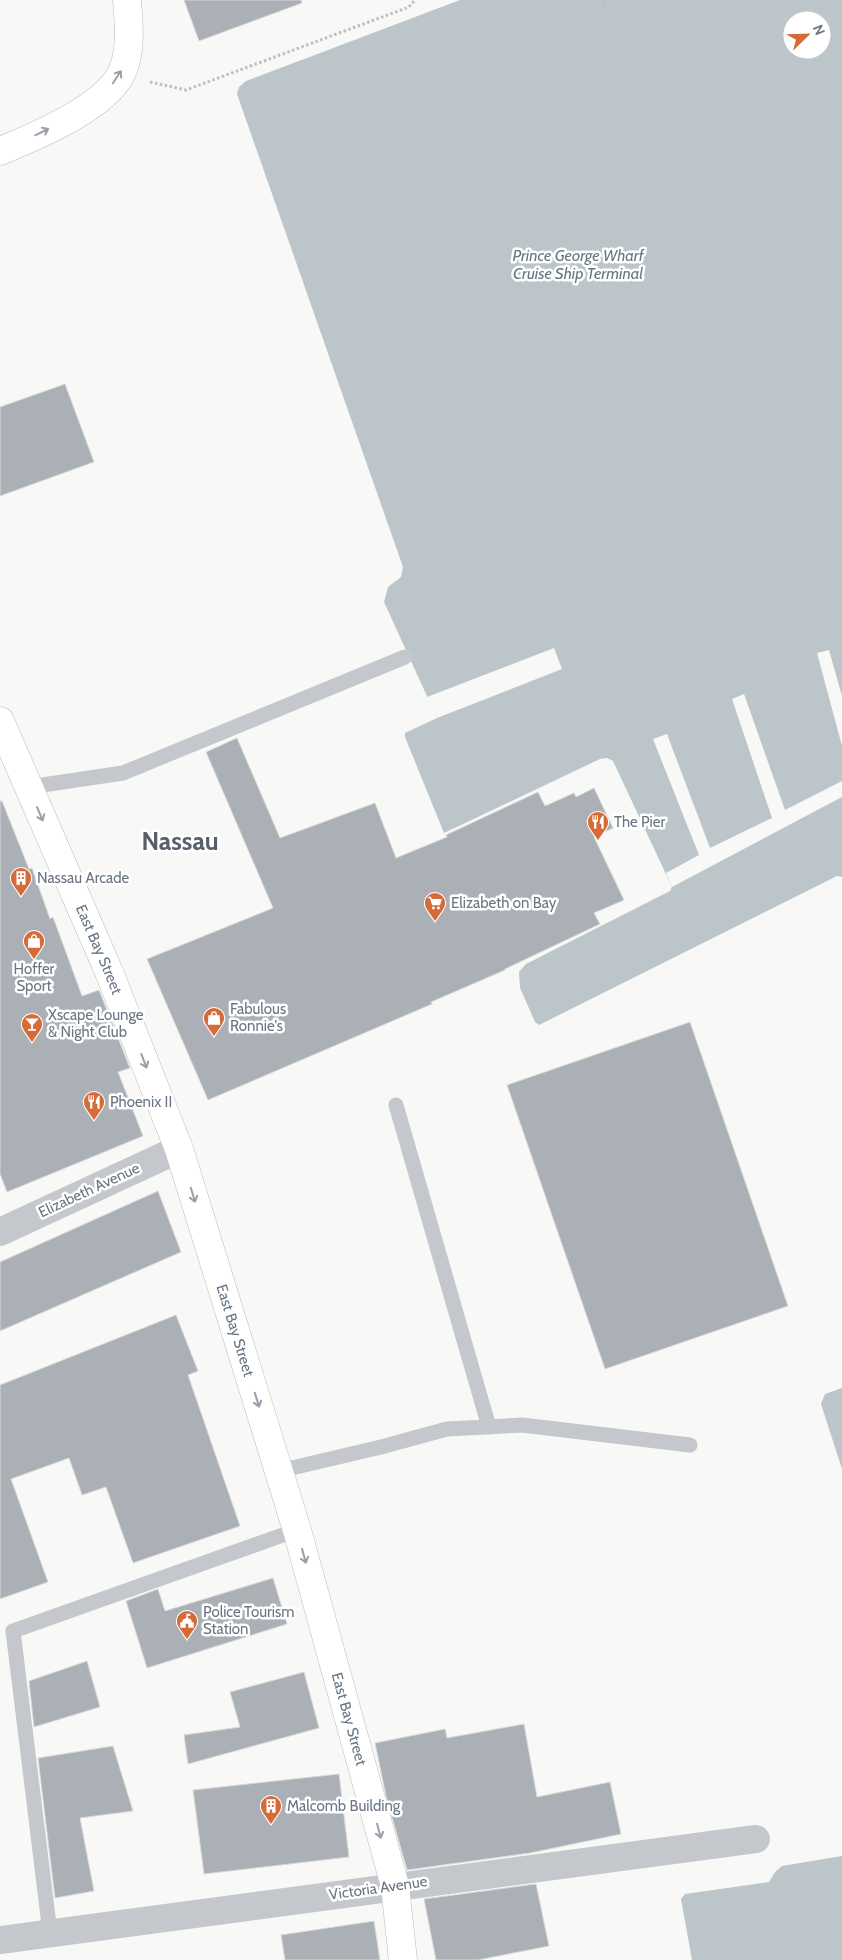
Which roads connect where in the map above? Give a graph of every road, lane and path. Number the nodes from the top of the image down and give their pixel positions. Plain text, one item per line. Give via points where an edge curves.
1 (127, 0) edge
2 (415, 0) edge
3 (604, 0) edge
4 (605, 7) dead end
5 (120, 76) junction
6 (0, 151) edge
7 (404, 657) dead end
8 (0, 722) edge
9 (29, 787) junction
10 (396, 1105) dead end
11 (178, 1148) junction
12 (0, 1232) edge
13 (489, 1427) junction
14 (690, 1445) dead end
15 (278, 1471) junction
16 (297, 1530) junction
17 (756, 1839) dead end
18 (395, 1886) junction
19 (50, 1933) junction
20 (0, 1940) edge
21 (403, 1960) edge

1 - 5 main road via 127,56
2 - 5 path via 410,7 186,90
3 - 4 path
6 -> 5 main road via 83,112
7 - 9 lane via 123,773
8 - 9 main road, East Bay Street
9 -> 11 main road, East Bay Street via 109,972
10 - 13 lane
11 - 12 street, Elizabeth Avenue
11 -> 15 main road, East Bay Street
13 - 14 lane via 522,1425
13 - 15 lane via 447,1429
15 - 16 main road, East Bay Street
16 -> 18 main road, East Bay Street
16 - 19 lane via 13,1631
17 - 18 street, Victoria Avenue
18 - 19 street, Victoria Avenue
18 - 21 main road, East Bay Street
19 - 20 street, Victoria Avenue

